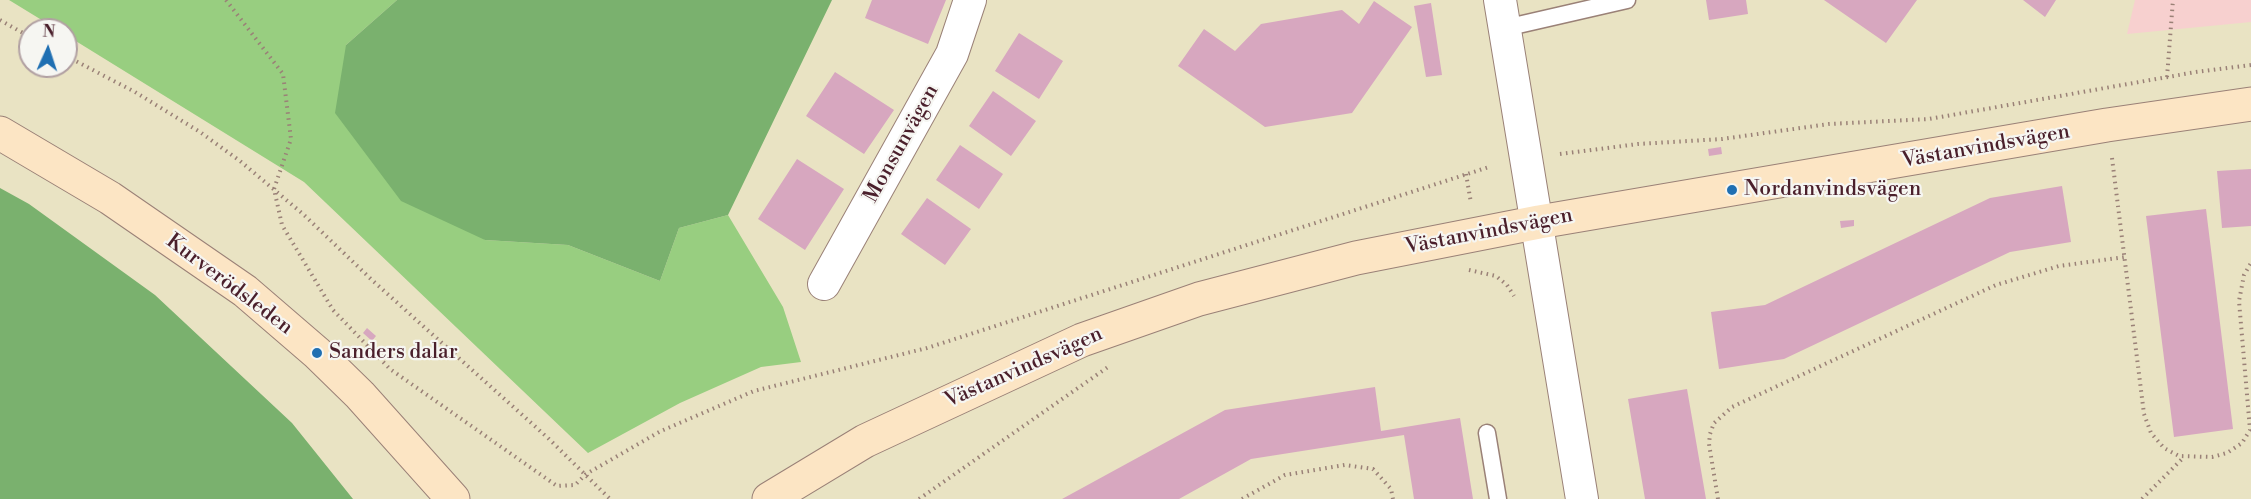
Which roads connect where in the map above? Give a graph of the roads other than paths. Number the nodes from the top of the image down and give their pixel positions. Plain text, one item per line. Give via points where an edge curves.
1 (970, 0) edge
2 (1627, 0) edge
3 (1503, 14) edge
4 (2251, 104) edge
5 (0, 134) edge
6 (1539, 222) junction
7 (824, 284) dead end
8 (1487, 433) dead end
9 (453, 499) edge
10 (769, 499) edge
11 (1498, 499) edge
12 (1582, 499) edge

1 - 7 street, Monsunvägen via 952,54
2 - 3 lane
3 - 6 street
4 - 6 street, Västanvindsvägen
5 - 9 street, Kurverödsleden via 110,198 245,291 360,395
6 - 10 street, Västanvindsvägen via 1344,261 1199,299 1082,340 865,441
6 - 12 street
8 - 11 lane

